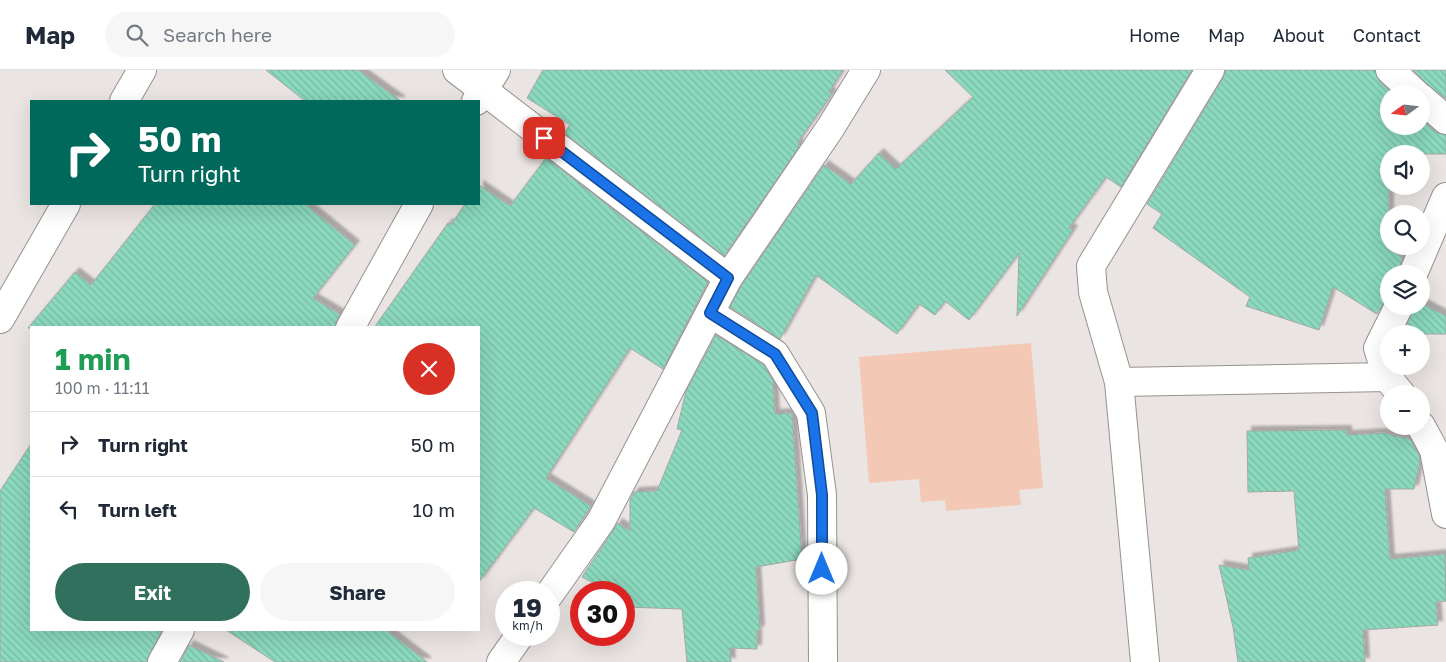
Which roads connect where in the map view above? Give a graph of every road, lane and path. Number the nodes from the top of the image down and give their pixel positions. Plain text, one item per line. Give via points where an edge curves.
1 (142, 70) edge
2 (457, 70) edge
3 (866, 70) edge
4 (1210, 70) edge
5 (1390, 70) edge
6 (1406, 85) edge
7 (485, 87) edge
8 (125, 100) edge
9 (1430, 106) edge
10 (1446, 120) edge
11 (1446, 197) edge
12 (65, 205) edge
13 (418, 205) edge
14 (1417, 265) edge
15 (728, 278) junction
16 (710, 313) junction
17 (1394, 315) edge
18 (0, 319) edge
19 (351, 326) edge
20 (1119, 382) junction
21 (1394, 385) edge
22 (1426, 435) edge
23 (1446, 514) edge
24 (559, 581) edge
25 (179, 631) edge
26 (512, 646) edge
27 (162, 662) edge
28 (501, 662) edge
29 (823, 662) edge
30 (1145, 662) edge

1 - 8 street
2 - 7 street
3 - 15 street
4 - 20 street via 1091,266 1093,292
5 - 6 street
7 - 15 street
9 - 10 street
11 - 14 street
12 - 18 street
13 - 19 street
15 - 16 street
16 - 24 street via 601,521
16 - 29 street via 775,354 812,413 822,495
17 - 21 street via 1378,348
20 - 21 street
20 - 30 street
22 - 23 street via 1434,450
25 - 27 street
26 - 28 street

